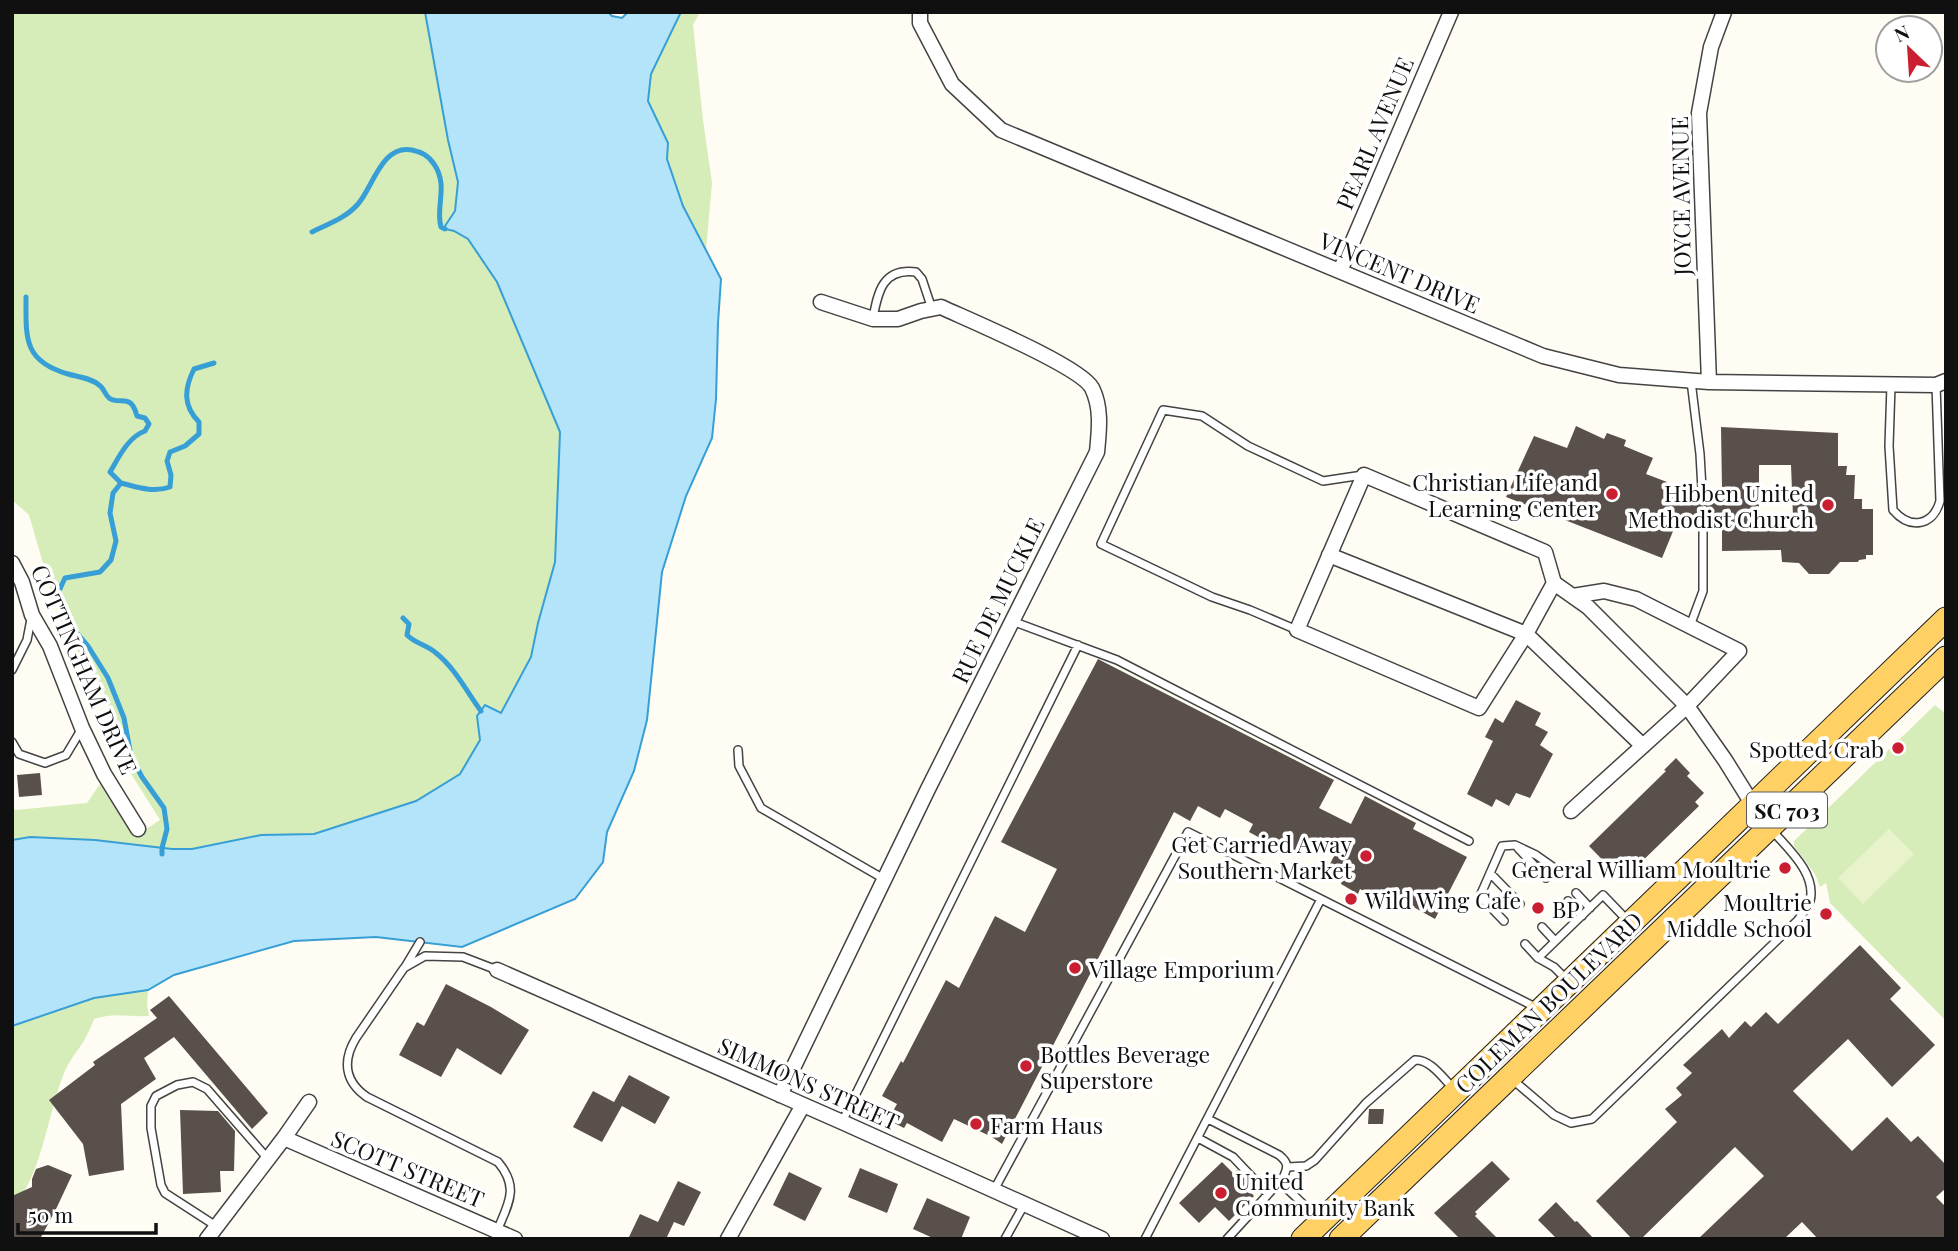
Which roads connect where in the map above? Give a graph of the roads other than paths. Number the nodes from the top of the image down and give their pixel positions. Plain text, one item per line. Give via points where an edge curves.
1 (920, 12) edge
2 (1451, 12) edge
3 (1724, 12) edge
4 (1340, 271) junction
5 (821, 302) dead end
6 (932, 309) junction
7 (873, 319) junction
8 (1691, 381) junction
9 (1709, 382) junction
10 (1941, 383) edge
11 (1891, 384) junction
12 (1364, 475) junction
13 (1702, 489) dead end
14 (1703, 523) dead end
15 (1329, 555) junction
16 (12, 563) edge
17 (1553, 583) junction
18 (1573, 596) junction
19 (32, 615) junction
20 (1946, 619) edge
21 (1011, 621) junction
22 (1690, 626) junction
23 (1297, 630) junction
24 (1526, 634) junction
25 (1078, 645) junction
26 (1946, 658) edge
27 (12, 670) edge
28 (1687, 706) junction
29 (82, 728) junction
30 (12, 742) edge
31 (1643, 746) junction
32 (738, 750) dead end
33 (1753, 805) junction
34 (1571, 811) dead end
35 (1769, 827) junction
36 (138, 830) dead end
37 (1469, 841) dead end
38 (1515, 845) junction
39 (1556, 869) dead end
40 (1490, 873) junction
41 (1546, 878) dead end
42 (884, 879) junction
43 (1576, 892) dead end
44 (1321, 899) junction
45 (1568, 901) dead end
46 (1520, 904) dead end
47 (1590, 908) junction
48 (1582, 916) junction
49 (1504, 921) dead end
50 (1630, 923) junction
51 (1542, 927) dead end
52 (420, 942) dead end
53 (1555, 942) junction
54 (1525, 944) dead end
55 (1538, 958) junction
56 (1629, 962) junction
57 (404, 968) junction
58 (497, 970) joint
59 (1569, 982) junction
60 (1541, 1010) junction
61 (1510, 1077) junction
62 (1456, 1091) junction
63 (780, 1095) junction
64 (309, 1102) dead end
65 (803, 1105) junction
66 (1208, 1119) junction
67 (842, 1122) junction
68 (284, 1138) junction
69 (1198, 1138) junction
70 (268, 1159) junction
71 (1288, 1167) junction
72 (1280, 1182) junction
73 (993, 1189) junction
74 (1268, 1195) junction
75 (1025, 1203) junction
76 (1321, 1221) junction
77 (216, 1226) junction
78 (497, 1231) junction
79 (206, 1239) edge
80 (515, 1239) edge
81 (728, 1239) edge
82 (1005, 1239) edge
83 (1102, 1239) edge
84 (1145, 1239) edge
85 (1227, 1239) edge
86 (1303, 1239) edge
87 (1341, 1239) edge

1 - 4 street, VINCENT DRIVE via 920,23 952,84 1001,130
2 - 4 street, PEARL AVENUE
3 - 9 street, JOYCE AVENUE via 1699,113
4 - 8 street, VINCENT DRIVE via 1543,356 1619,375
5 - 7 street
6 - 7 street via 898,319
6 - 7 lane via 922,279 916,271 903,270 887,278 877,296
6 - 21 street, RUE DE MUCKLE via 941,307 1061,363 1091,387 1100,421 1097,452
8 - 9 street, VINCENT DRIVE
8 - 13 lane
9 - 11 street, VINCENT DRIVE
10 - 11 street, VINCENT DRIVE
10 - 11 lane via 1940,501 1928,520 1911,523 1893,510
12 - 15 street
12 - 17 street via 1545,552
12 - 23 lane via 1323,481 1248,446 1202,416 1163,410 1101,544 1212,597
14 - 22 lane via 1703,591
15 - 23 street
15 - 24 street
16 - 19 street, COTTINGHAM DRIVE
17 - 18 street
17 - 24 street
18 - 22 street via 1604,591 1636,598
18 - 28 street
19 - 27 lane
19 - 29 street, COTTINGHAM DRIVE via 50,646
20 - 33 main road, COLEMAN BOULEVARD / SC 703
21 - 25 lane
21 - 42 street, RUE DE MUCKLE
22 - 28 street via 1739,650
23 - 24 street via 1479,708
24 - 31 street
25 - 37 lane via 1117,660
25 - 67 lane
26 - 35 main road, COLEMAN BOULEVARD / SC 703
28 - 31 street
28 - 33 street
29 - 30 lane via 66,755 45,763 19,754
29 - 36 street, COTTINGHAM DRIVE
31 - 34 street
32 - 42 lane via 739,766 761,808
33 - 50 main road, COLEMAN BOULEVARD / SC 703
33 - 56 main road via 1751,829 1672,905
35 - 56 main road, COLEMAN BOULEVARD / SC 703
35 - 61 lane via 1806,872 1810,902 1798,920 1592,1119 1572,1123 1555,1115
38 - 39 lane
38 - 40 lane via 1502,846
38 - 41 lane
40 - 46 lane
40 - 49 lane via 1480,897
42 - 63 street, RUE DE MUCKLE
43 - 47 lane
44 - 60 lane
44 - 66 lane
44 - 73 lane via 1188,832
45 - 48 lane
47 - 48 lane
47 - 50 lane via 1603,895
48 - 53 lane
50 - 59 main road, COLEMAN BOULEVARD / SC 703
51 - 53 lane
52 - 57 lane
53 - 55 lane
54 - 55 lane
55 - 59 lane
56 - 61 main road, COLEMAN BOULEVARD / SC 703
57 - 58 lane via 425,956 447,956
57 - 78 lane via 349,1050 351,1082 367,1097 498,1162 506,1172 511,1195
58 - 63 street, SIMMONS STREET
59 - 60 main road, COLEMAN BOULEVARD / SC 703
60 - 62 main road, COLEMAN BOULEVARD / SC 703
61 - 87 main road, COLEMAN BOULEVARD / SC 703
62 - 71 lane via 1429,1064 1415,1060 1366,1102 1315,1160 1307,1166
62 - 76 main road, COLEMAN BOULEVARD / SC 703
63 - 65 street, SIMMONS STREET
64 - 68 street
65 - 67 street, SIMMONS STREET
65 - 81 street
66 - 69 lane
66 - 71 lane via 1279,1155
67 - 73 street, SIMMONS STREET
68 - 70 street
68 - 78 street, SCOTT STREET
69 - 74 lane via 1233,1157
69 - 84 lane
70 - 77 street
70 - 77 lane via 207,1089 193,1082 156,1096 151,1128 160,1185 164,1193
71 - 72 lane
72 - 74 lane
72 - 76 lane
73 - 75 street, SIMMONS STREET
74 - 85 lane
75 - 82 lane
75 - 83 street, SIMMONS STREET
76 - 86 main road, COLEMAN BOULEVARD / SC 703
77 - 79 street
78 - 80 street, SCOTT STREET

